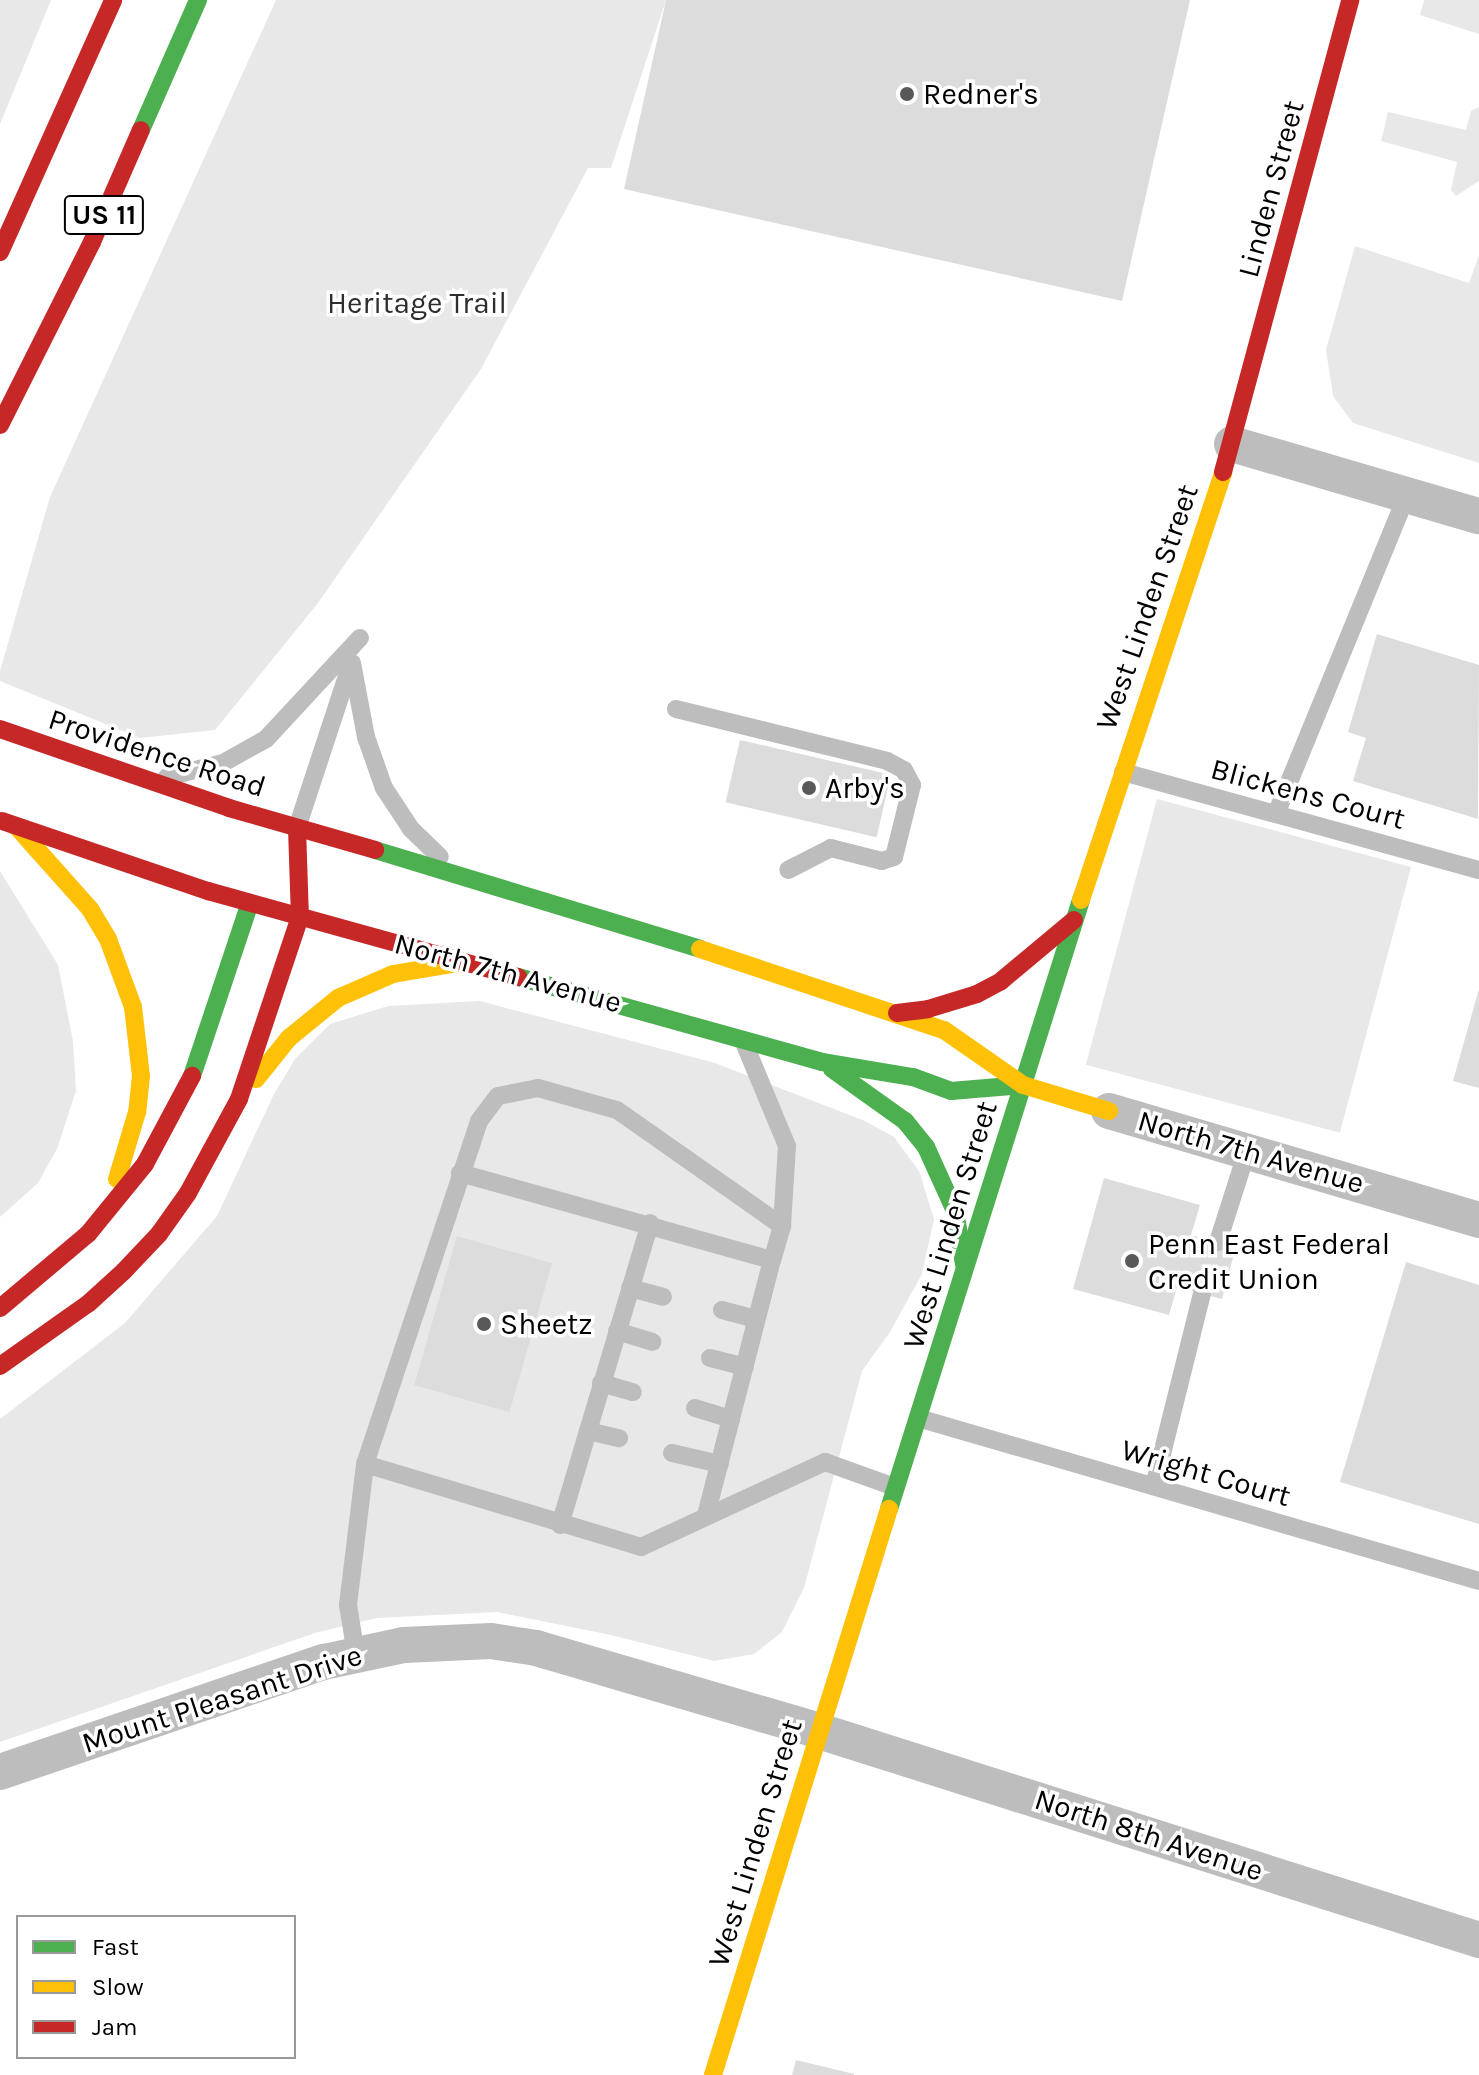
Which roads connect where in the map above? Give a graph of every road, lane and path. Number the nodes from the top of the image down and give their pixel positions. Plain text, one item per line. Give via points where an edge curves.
1 (113, 0) edge
2 (198, 0) edge
3 (1350, 0) edge
4 (0, 252) edge
5 (1246, 393) joint
6 (0, 425) edge
7 (1232, 444) junction
8 (1407, 495) junction
9 (1479, 516) edge
10 (352, 663) junction
11 (676, 709) dead end
12 (0, 729) edge
13 (1121, 771) junction
14 (144, 781) junction
15 (1276, 814) junction
16 (9, 824) edge
17 (297, 828) junction
18 (281, 853) dead end
19 (788, 870) dead end
20 (1479, 870) edge
21 (460, 875) junction
22 (254, 896) junction
23 (300, 917) junction
24 (1074, 920) junction
25 (463, 962) junction
26 (897, 1013) junction
27 (742, 1038) junction
28 (822, 1062) junction
29 (1023, 1085) junction
30 (239, 1099) junction
31 (1109, 1111) joint
32 (1247, 1151) junction
33 (460, 1173) junction
34 (1479, 1220) edge
35 (650, 1223) junction
36 (782, 1226) junction
37 (88, 1234) junction
38 (1218, 1242) dead end
39 (772, 1260) junction
40 (965, 1271) junction
41 (630, 1288) junction
42 (1202, 1294) dead end
43 (663, 1297) dead end
44 (0, 1308) edge
45 (722, 1310) dead end
46 (756, 1319) junction
47 (617, 1331) junction
48 (652, 1342) dead end
49 (710, 1358) dead end
50 (0, 1366) edge
51 (745, 1367) junction
52 (601, 1383) junction
53 (633, 1392) dead end
54 (695, 1408) dead end
55 (918, 1418) junction
56 (731, 1419) junction
57 (588, 1431) junction
58 (619, 1438) dead end
59 (672, 1453) dead end
60 (365, 1464) junction
61 (720, 1464) junction
62 (1154, 1486) junction
63 (896, 1488) junction
64 (706, 1515) junction
65 (560, 1525) junction
66 (1479, 1581) edge
67 (356, 1654) junction
68 (819, 1731) junction
69 (0, 1772) edge
70 (1479, 1940) edge
71 (713, 2075) edge

1 - 4 main road, US 11
2 - 6 main road, US 11 via 92,242
3 - 5 main road, Linden Street
5 - 7 main road, West Linden Street
7 - 8 street
7 - 13 main road, West Linden Street
8 - 9 street
8 - 15 lane
10 - 14 lane via 360,638 285,722 243,755 199,771
10 - 17 lane
10 - 21 lane via 366,737 384,788 411,829
11 - 19 lane via 887,761 904,770 912,785 894,857 882,861 831,848
12 - 14 main road, Providence Road
13 - 15 lane, Blickens Court
13 - 24 main road, West Linden Street
14 - 17 main road, Providence Road
15 - 20 lane, Blickens Court
16 - 22 main road, North 7th Avenue via 117,863
16 - 37 main road via 69,881 108,939 130,995 139,1039 141,1076 128,1150
17 - 18 main road
17 - 21 main road, North 7th Avenue
17 - 23 main road
21 - 26 main road, North 7th Avenue
22 - 23 main road, North 7th Avenue
22 - 37 main road via 181,1101 145,1164
23 - 25 main road, North 7th Avenue
23 - 30 main road
24 - 26 main road via 1025,963 977,994
24 - 29 main road, West Linden Street
25 - 27 main road, North 7th Avenue
25 - 30 main road via 393,974 338,998 289,1038
26 - 29 main road, North 7th Avenue via 944,1030
27 - 28 main road, North 7th Avenue
27 - 36 lane via 787,1146
28 - 29 main road, North 7th Avenue via 913,1077 951,1091
28 - 40 main road via 905,1121 926,1147 955,1211
29 - 31 main road, North 7th Avenue
29 - 40 main road, West Linden Street
30 - 50 main road via 215,1148 159,1234 89,1303
31 - 32 street, North 7th Avenue
32 - 34 street, North 7th Avenue
32 - 38 lane
33 - 35 lane
33 - 36 lane via 479,1121 498,1096 538,1088 617,1110
33 - 60 lane
35 - 39 lane
35 - 41 lane
36 - 39 lane
37 - 44 main road
39 - 46 lane
40 - 55 main road, West Linden Street
41 - 43 lane
41 - 47 lane
42 - 62 lane
45 - 46 lane
46 - 51 lane
47 - 48 lane
47 - 52 lane
49 - 51 lane
51 - 56 lane
52 - 53 lane
52 - 57 lane
54 - 56 lane
55 - 62 lane, Wright Court
55 - 63 main road, West Linden Street
56 - 61 lane
57 - 58 lane
57 - 65 lane
59 - 61 lane
60 - 65 lane
60 - 67 lane via 348,1605
61 - 64 lane
62 - 66 lane, Wright Court
63 - 64 lane via 825,1462
63 - 68 main road, West Linden Street
64 - 65 lane via 641,1547
67 - 68 street, Mount Pleasant Drive via 449,1641 536,1648
67 - 69 street, Mount Pleasant Drive
68 - 70 street, North 8th Avenue
68 - 71 main road, West Linden Street

